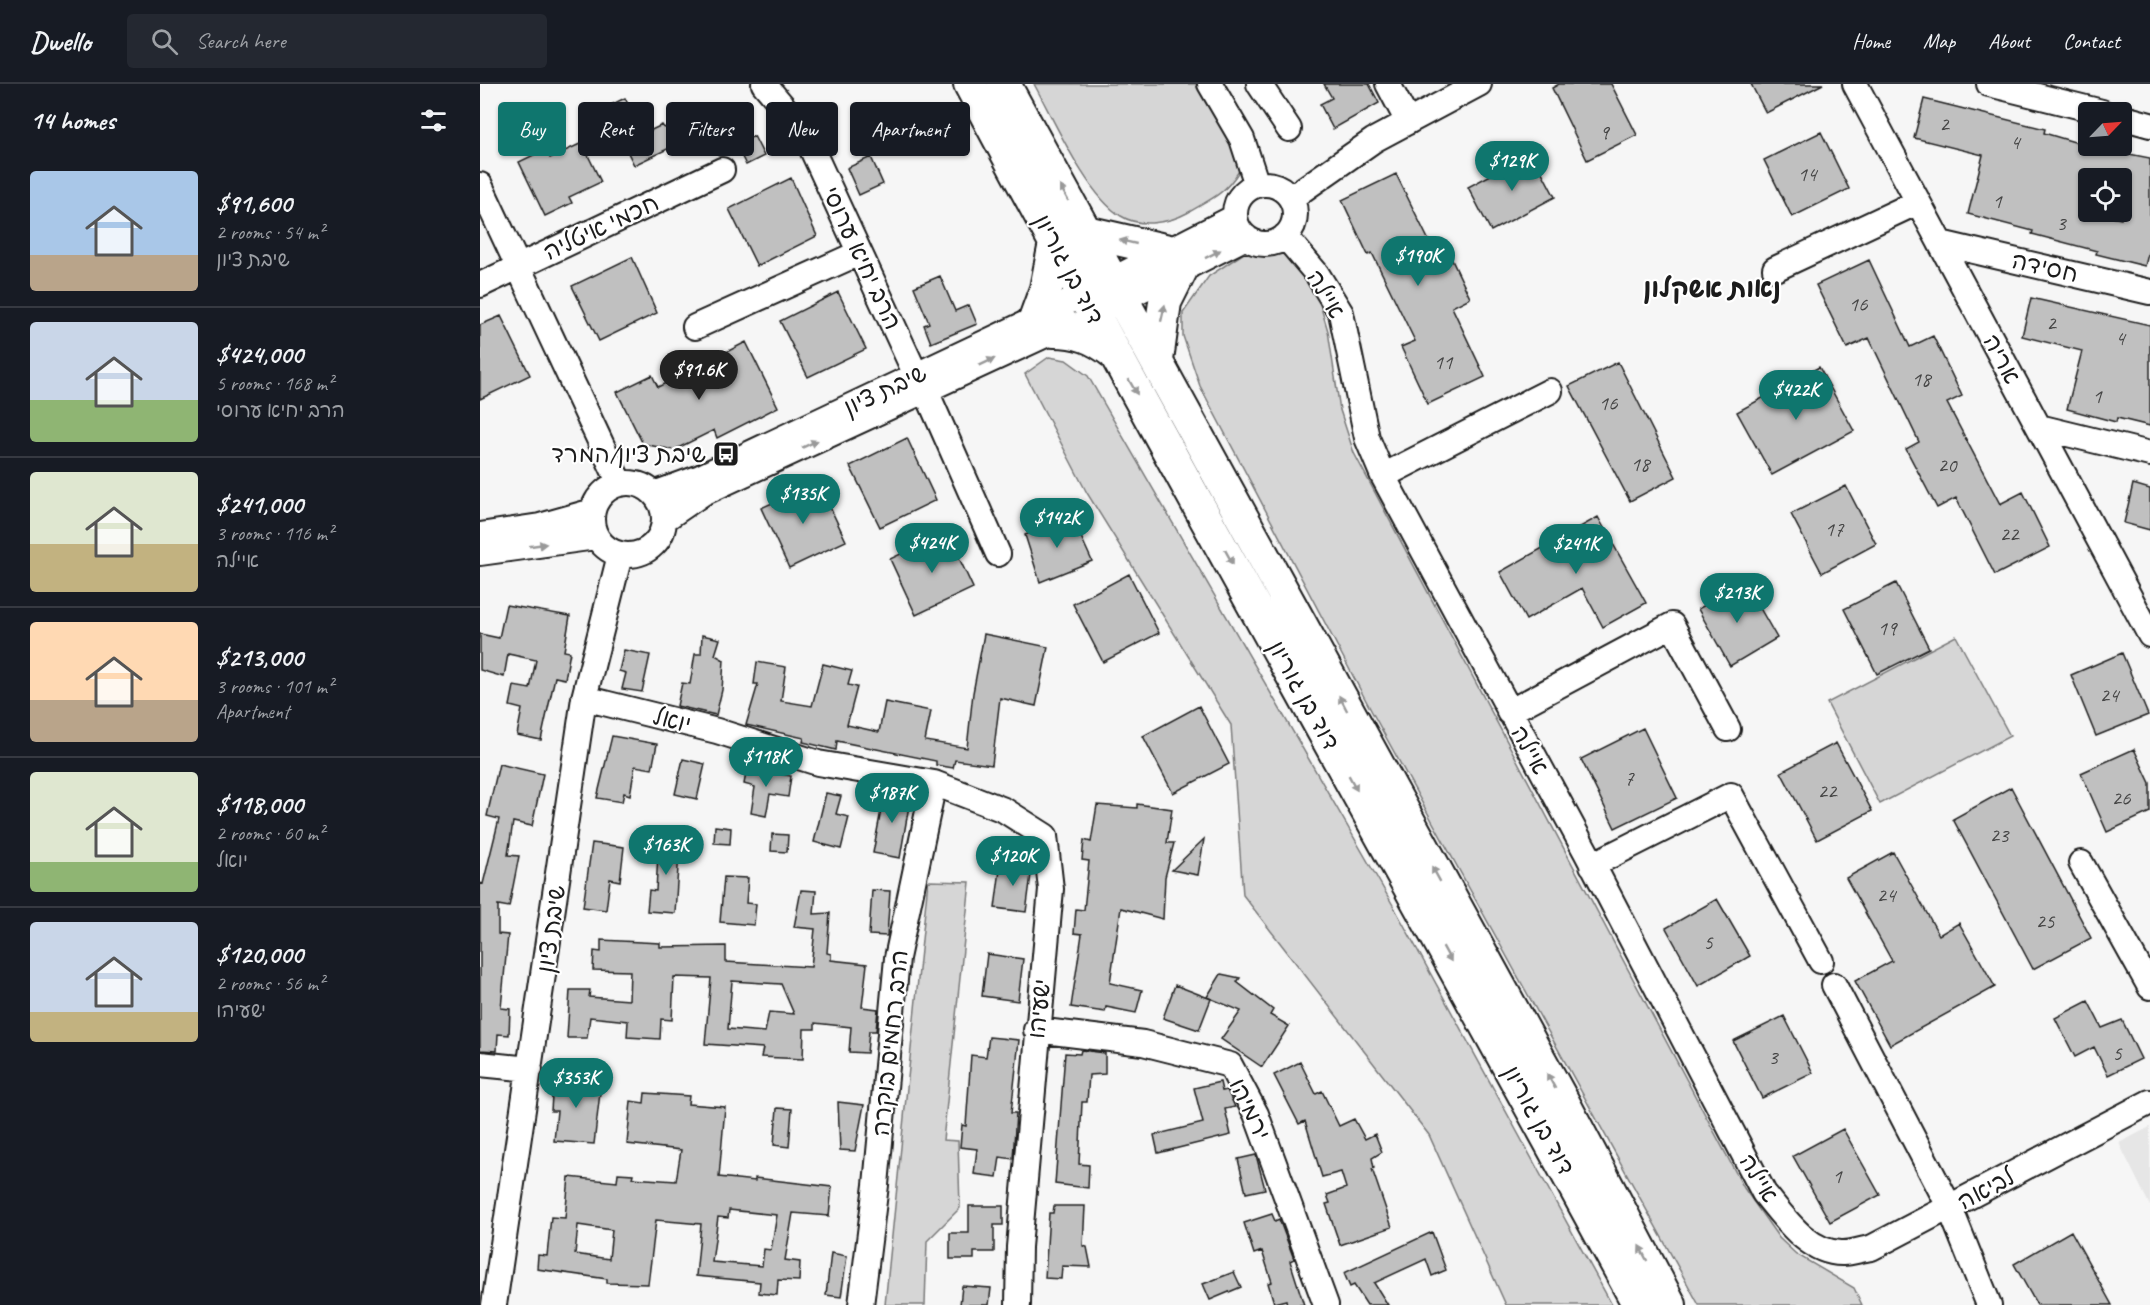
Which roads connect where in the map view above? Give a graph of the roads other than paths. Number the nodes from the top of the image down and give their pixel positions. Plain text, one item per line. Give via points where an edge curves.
1 (764, 84) edge
2 (970, 84) edge
3 (1004, 84) edge
4 (1210, 84) edge
5 (1259, 84) edge
6 (1388, 84) edge
7 (1479, 84) edge
8 (1855, 84) edge
9 (1989, 84) edge
10 (2078, 106) edge
11 (2132, 120) edge
12 (1408, 122) junction
13 (2150, 124) edge
14 (1288, 129) dead end
15 (722, 170) dead end
16 (480, 185) edge
17 (1257, 185) junction
18 (1291, 198) junction
19 (1918, 202) junction
20 (1240, 227) junction
21 (1086, 232) junction
22 (1285, 236) junction
23 (1055, 243) junction
24 (1940, 243) junction
25 (859, 252) junction
26 (1175, 261) junction
27 (519, 266) junction
28 (1775, 269) dead end
29 (480, 285) edge
30 (1118, 289) junction
31 (2150, 292) edge
32 (1088, 304) junction
33 (1044, 325) junction
34 (695, 327) dead end
35 (1113, 352) junction
36 (1157, 360) junction
37 (921, 383) junction
38 (1550, 392) dead end
39 (2039, 427) junction
40 (2150, 454) edge
41 (1383, 476) junction
42 (620, 484) junction
43 (654, 494) junction
44 (593, 511) junction
45 (665, 519) junction
46 (480, 536) edge
47 (596, 537) junction
48 (480, 553) edge
49 (998, 554) dead end
50 (620, 555) junction
51 (2143, 611) edge
52 (2150, 635) edge
53 (584, 698) junction
54 (1509, 712) junction
55 (1728, 729) dead end
56 (934, 783) junction
57 (2081, 863) dead end
58 (1592, 865) junction
59 (1821, 961) dead end
60 (1834, 985) dead end
61 (2150, 987) edge
62 (1036, 1030) junction
63 (480, 1064) edge
64 (530, 1069) junction
65 (2150, 1102) edge
66 (1950, 1208) junction
67 (1815, 1246) joint
68 (494, 1305) edge
69 (861, 1305) edge
70 (1018, 1305) edge
71 (1326, 1305) edge
72 (1639, 1305) edge
73 (1670, 1305) edge
74 (1989, 1305) edge

1 - 25 street, הרב יחיא ערוסי via 803,130
2 - 23 main road, דוד בן גוריון
21 -> 3 main road, דוד בן גוריון
4 - 17 street via 1242,139
5 - 14 street
6 - 12 street
7 - 12 street
8 - 19 street, אריה
9 - 10 street
11 - 13 street
12 - 18 street via 1374,140
15 - 27 street, חכמי איטליה
16 - 27 street
17 - 18 street via 1275,186
17 - 20 street via 1240,197
18 - 22 street via 1295,216
19 - 24 street, אריה
19 - 28 street
20 - 22 street via 1265,244
20 - 26 street, שיבת ציון
26 -> 21 main road
21 - 30 main road, דוד בן גוריון
22 - 41 street, איילה via 1317,274 1341,313 1367,438
23 - 32 main road, דוד בן גוריון
23 - 33 main road
24 - 31 street, חסידה
24 - 39 street, אריה
25 - 34 street
25 - 37 street, הרב יחיא ערוסי
26 - 30 street, שיבת ציון
36 -> 26 main road
27 - 29 street, חכמי איטליה
27 - 42 street
30 - 32 street, שיבת ציון
30 - 36 main road, דוד בן גוריון
32 - 33 street, שיבת ציון
32 - 35 main road, דוד בן גוריון
33 - 35 main road via 1095,338
33 - 37 street, שיבת ציון
35 -> 72 main road, דוד בן גוריון
73 -> 36 main road, דוד בן גוריון
37 - 43 street, שיבת ציון
45 -> 37 street, שיבת ציון via 703,493
37 - 49 street, הרב יחיא ערוסי
38 - 41 street
39 - 40 street
39 - 51 street, אריה
41 - 54 street, איילה
42 - 43 street via 642,485
42 - 44 street via 605,491
43 - 45 street
44 - 46 street via 540,526
44 - 47 street
45 - 50 street via 660,537 647,551
48 -> 47 street
47 - 50 street
50 - 53 street, שיבת ציון
51 - 52 street, אריה
53 - 56 street, יואל via 717,731 818,763
53 - 64 street, שיבת ציון
54 - 55 street via 1672,626
54 - 58 street, איילה
56 - 62 street, ישעיהו via 1004,810 1045,836 1051,889
56 - 69 street, הרב רחמים בוקרה via 897,958
57 - 61 street
58 - 59 street via 1731,795
58 - 67 street, איילה via 1764,1193 1789,1224
60 - 66 street
62 - 70 street, ישעיהו
62 - 71 street, ירמיהו via 1143,1043 1230,1065 1256,1114
63 - 64 street
64 - 68 street, שיבת ציון
65 - 66 street, לביאה
66 - 67 street, לביאה via 1871,1248 1842,1253
66 - 74 street

